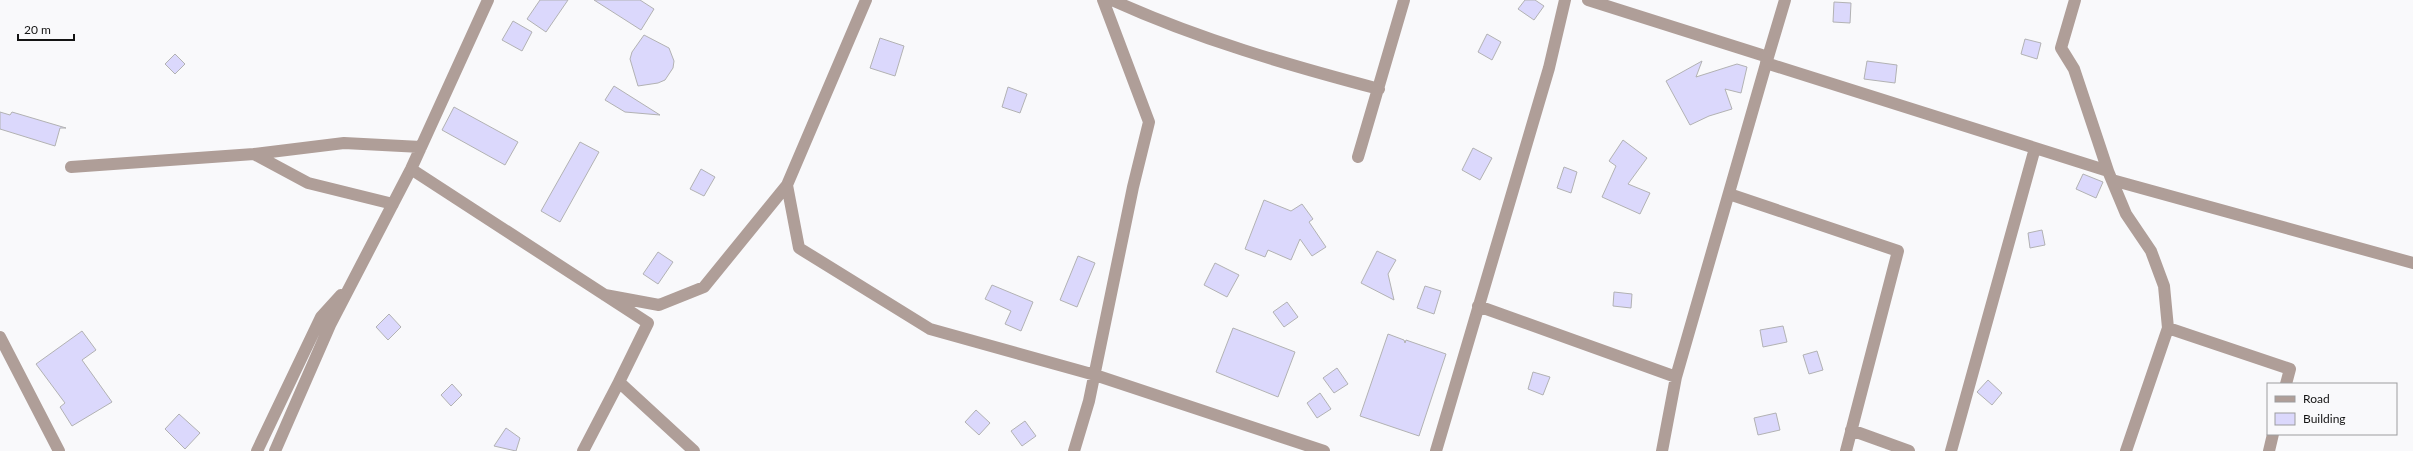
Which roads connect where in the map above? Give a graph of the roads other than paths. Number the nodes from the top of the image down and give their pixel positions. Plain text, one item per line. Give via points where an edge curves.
1 (488, 0) edge
2 (866, 0) edge
3 (1103, 0) edge
4 (1112, 0) edge
5 (1404, 0) edge
6 (1565, 0) edge
7 (1588, 0) edge
8 (1785, 0) edge
9 (2075, 0) edge
10 (1767, 60) junction
11 (1379, 89) junction
12 (421, 147) junction
13 (2035, 148) junction
14 (254, 154) junction
15 (1358, 157) dead end
16 (71, 167) dead end
17 (411, 169) junction
18 (2110, 175) junction
19 (787, 185) junction
20 (1729, 194) junction
21 (393, 204) junction
22 (2413, 263) edge
23 (351, 285) junction
24 (605, 295) junction
25 (1478, 306) junction
26 (2168, 328) junction
27 (0, 337) edge
28 (1095, 375) junction
29 (1676, 377) junction
30 (619, 382) junction
31 (2286, 383) edge
32 (1851, 430) junction
33 (2273, 435) edge
34 (59, 451) edge
35 (257, 451) edge
36 (275, 451) edge
37 (583, 451) edge
38 (694, 451) edge
39 (1074, 451) edge
40 (1324, 451) edge
41 (1436, 451) edge
42 (1662, 451) edge
43 (1846, 451) edge
44 (1909, 451) edge
45 (1951, 451) edge
46 (2126, 451) edge
47 (2269, 451) edge

1 - 12 street
2 - 19 street
3 - 28 street via 1149,122 1133,187
4 - 11 street via 1162,23 1300,68
5 - 11 street
6 - 25 street via 1549,68
7 - 10 street
8 - 10 street
9 - 18 street via 2061,48 2074,69
10 - 13 street
10 - 20 street
11 - 15 street
12 - 14 street via 344,143
12 - 17 street
13 - 18 street
13 - 45 street
14 - 16 street
14 - 21 street via 308,183
17 - 21 street
17 - 24 street
18 - 22 street
18 - 26 street via 2126,214 2150,251 2164,286
19 - 24 street via 704,288 659,305
19 - 28 street via 799,248 930,328
20 - 29 street
20 - 32 street via 1898,250
21 - 23 street
23 - 35 street via 321,317
23 - 36 street via 330,325
24 - 30 street via 648,323
25 - 29 street
25 - 41 street
26 - 31 street via 2290,369
26 - 46 street
27 - 34 street
28 - 39 street
28 - 40 street
29 - 42 street
30 - 37 street
30 - 38 street
32 - 43 street
32 - 44 street
33 - 47 street

